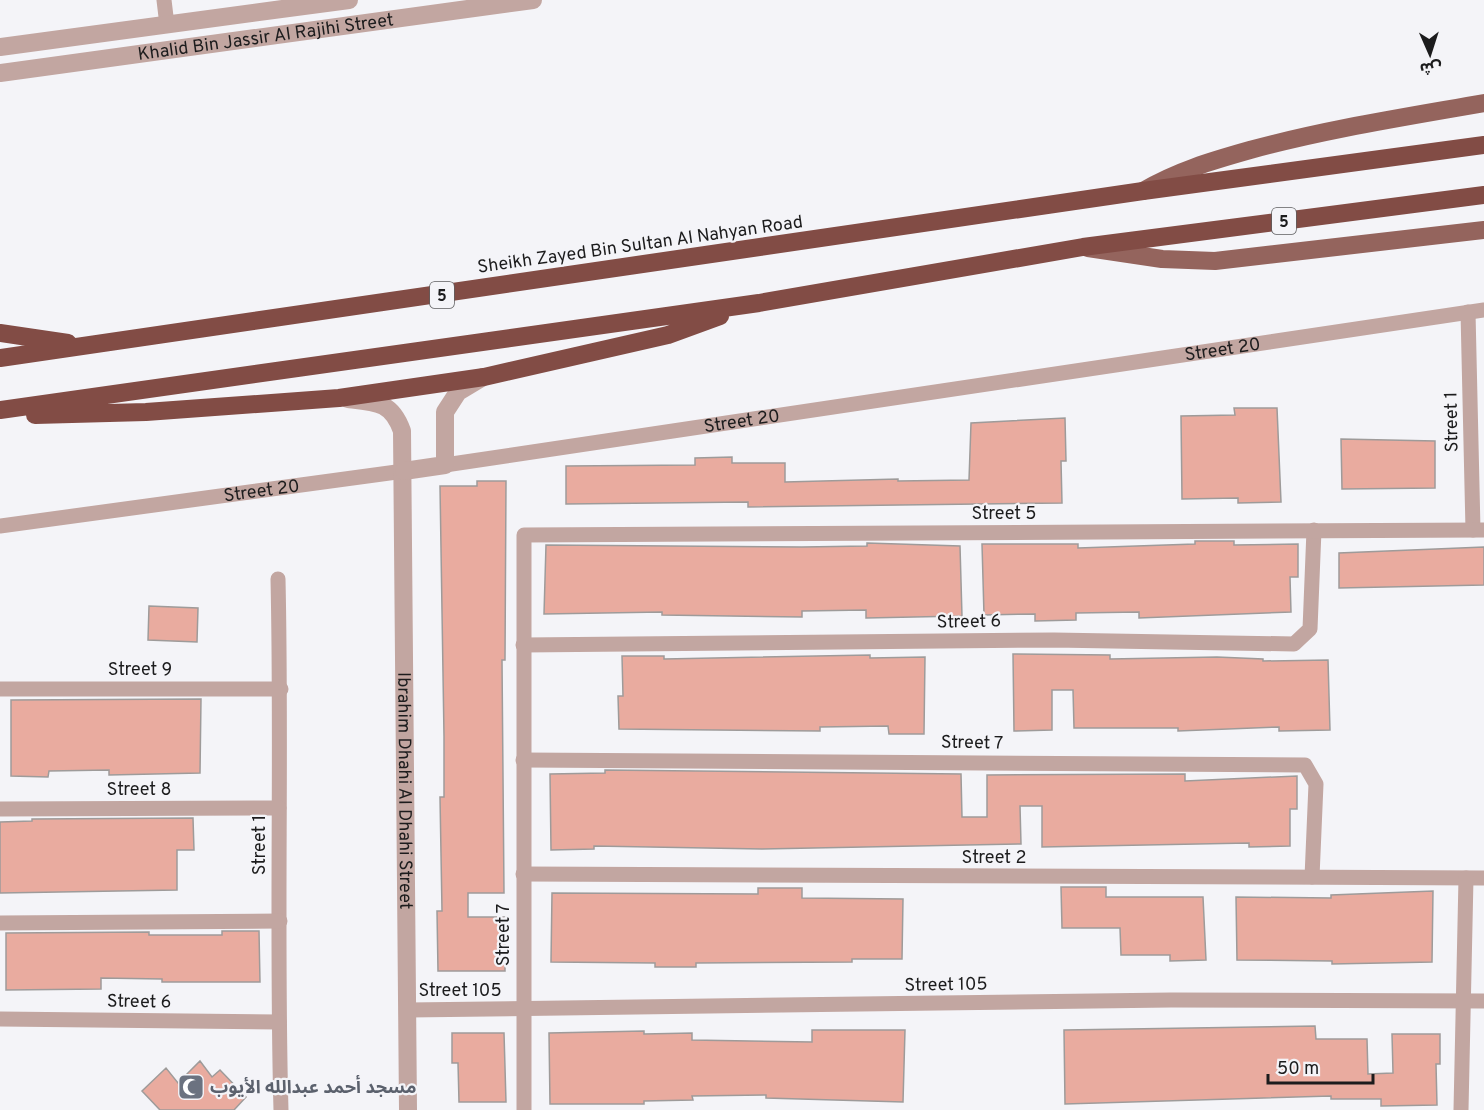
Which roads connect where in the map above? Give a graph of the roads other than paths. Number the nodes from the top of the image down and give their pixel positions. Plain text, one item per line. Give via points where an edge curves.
1 (164, 0) edge
2 (349, 0) edge
3 (533, 0) edge
4 (167, 25) junction
5 (0, 47) edge
6 (0, 72) edge
7 (1484, 103) edge
8 (1484, 144) edge
9 (1143, 191) junction
10 (1484, 195) edge
11 (1484, 230) edge
12 (1083, 247) junction
13 (759, 303) junction
14 (1484, 310) edge
15 (1468, 312) junction
16 (0, 333) edge
17 (87, 347) junction
18 (0, 358) edge
19 (484, 376) junction
20 (339, 398) junction
21 (0, 410) edge
22 (0, 417) edge
23 (446, 465) junction
24 (404, 471) junction
25 (0, 526) edge
26 (1314, 530) junction
27 (1478, 530) edge
28 (524, 535) joint
29 (278, 579) dead end
30 (523, 645) junction
31 (0, 689) edge
32 (281, 689) junction
33 (523, 760) junction
34 (279, 808) junction
35 (0, 809) edge
36 (523, 874) junction
37 (1312, 877) junction
38 (1466, 878) junction
39 (1484, 878) edge
40 (280, 921) junction
41 (0, 923) edge
42 (1463, 1001) junction
43 (1484, 1001) edge
44 (523, 1009) junction
45 (408, 1010) junction
46 (0, 1019) edge
47 (279, 1022) junction
48 (281, 1110) edge
49 (408, 1110) edge
50 (524, 1110) edge
51 (1461, 1110) edge

1 - 4 street
2 - 4 street, Khalid Bin Jassir Al Rajihi Street
3 - 6 street, Khalid Bin Jassir Al Rajihi Street
4 - 5 street, Khalid Bin Jassir Al Rajihi Street
7 - 9 main road, Sheikh Zayed Bin Sultan Al Nahyan Road via 1294,138 1195,166
8 - 9 highway, Sheikh Zayed Bin Sultan Al Nahyan Road / 5
9 - 17 highway, Sheikh Zayed Bin Sultan Al Nahyan Road / 5
10 - 12 highway, 5
11 - 12 main road via 1215,261 1145,257
12 - 13 highway, 5
13 - 19 highway via 668,335
13 - 21 highway, 5
14 - 15 street, Street 20
15 - 23 street, Street 20
15 - 27 street, Street 1
16 - 17 highway
17 - 18 highway, Sheikh Zayed Bin Sultan Al Nahyan Road / 5
19 - 20 highway
19 - 23 street via 458,392 445,412
20 - 22 highway via 146,412
20 - 24 street, Ibrahim Dhahi Al Dhahi Street via 393,410 402,431
23 - 24 street, Street 20
24 - 25 street, Street 20
24 - 45 street, Ibrahim Dhahi Al Dhahi Street
26 - 27 street, Street 5
26 - 28 street, Street 5
26 - 30 street, Street 6 via 1310,629 1294,644 1054,640
28 - 30 street, Street 7
29 - 32 street, Street 1
30 - 33 street, Street 7
31 - 32 street, Street 9
32 - 34 street, Street 1
33 - 36 street, Street 7
33 - 37 street, Street 7 via 1305,765 1316,784
34 - 35 street, Street 8
34 - 40 street, Street 1
36 - 37 street, Street 2
36 - 44 street, Street 7
37 - 38 street, Street 2
38 - 39 street, Street 2
38 - 42 street
40 - 41 street
40 - 47 street, Street 1
42 - 43 street, Street 105
42 - 44 street, Street 105 via 1172,1000
42 - 51 street
44 - 45 street, Street 105
44 - 50 street, Street 7
45 - 49 street, Ibrahim Dhahi Al Dhahi Street
46 - 47 street, Street 6
47 - 48 street, Street 1

